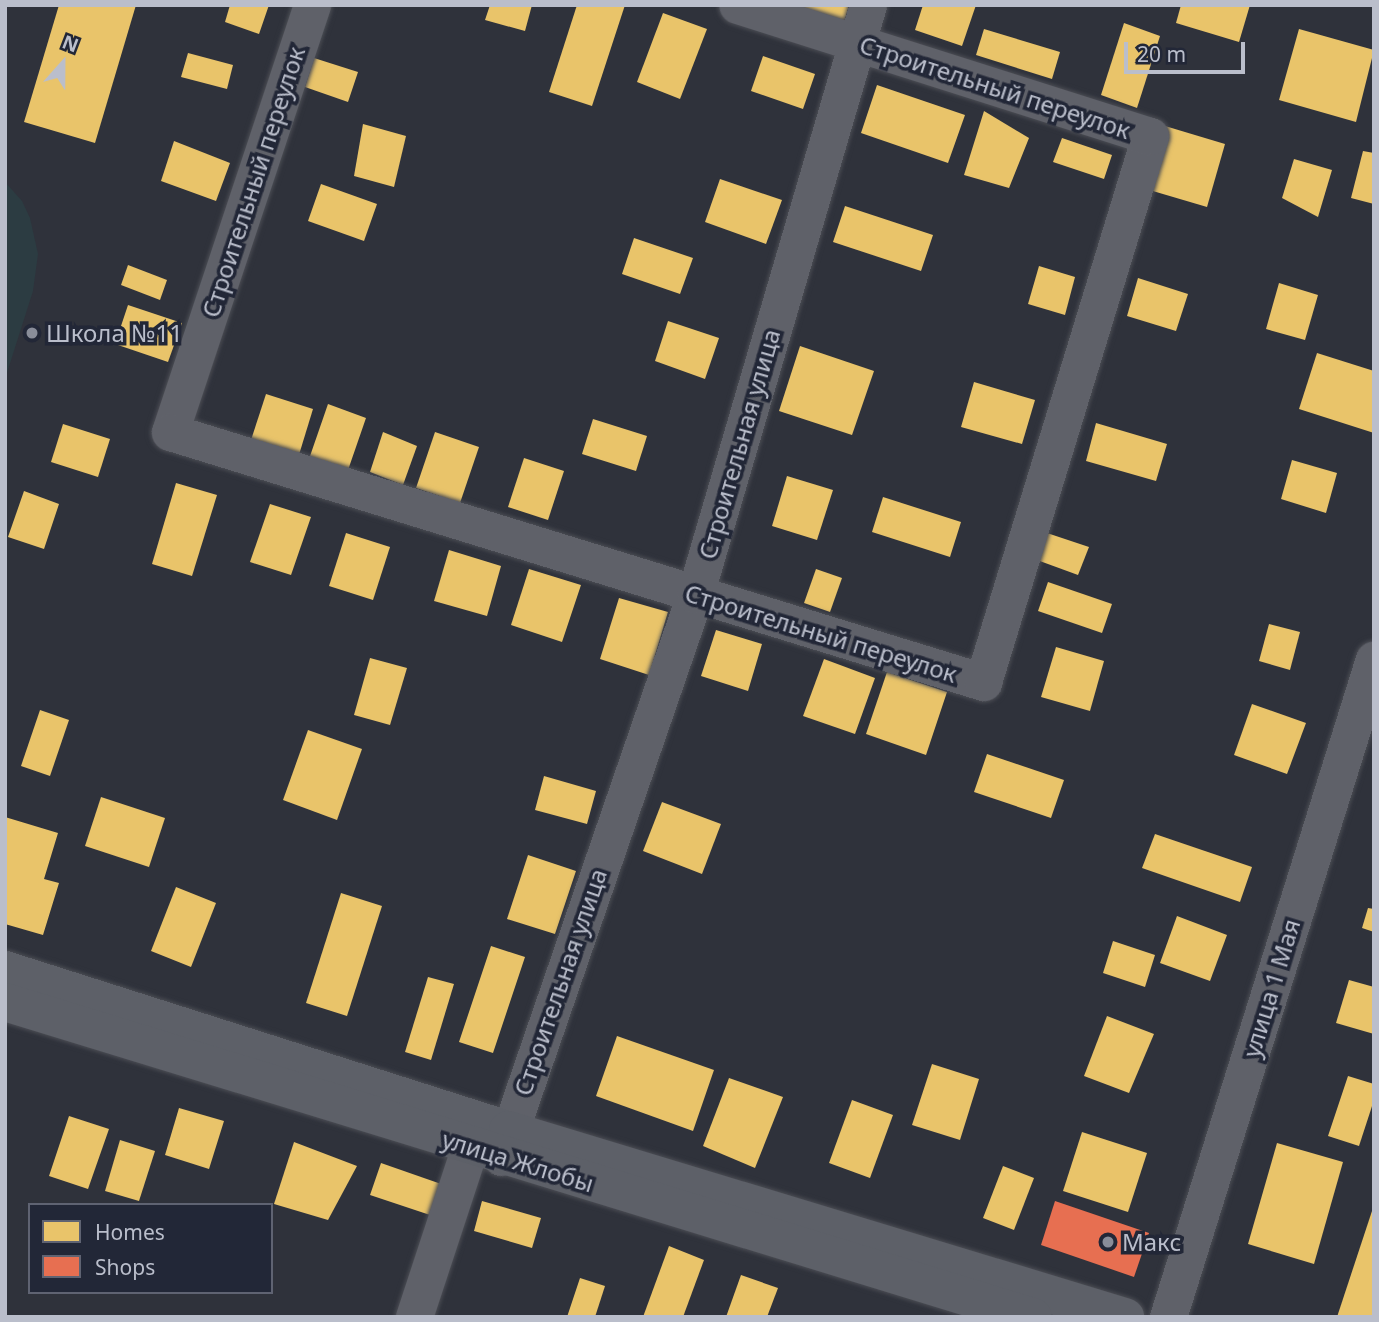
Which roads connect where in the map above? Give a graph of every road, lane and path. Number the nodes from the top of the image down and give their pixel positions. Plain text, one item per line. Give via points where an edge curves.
1 (312, 5) edge
2 (737, 5) edge
3 (868, 5) edge
4 (856, 43) junction
5 (695, 595) junction
6 (1374, 659) edge
7 (5, 970) edge
8 (5, 1002) edge
9 (493, 1144) junction
10 (414, 1317) edge
11 (1033, 1317) edge
12 (1125, 1317) edge
13 (1168, 1317) edge

1 - 5 street, Строительный переулок via 170,432
2 - 4 street, Строительный переулок
3 - 4 street, Строительная улица
4 - 5 street, Строительная улица
4 - 5 street, Строительный переулок via 1150,136 983,682
5 - 9 street, Строительная улица
6 - 13 street, улица 1 Мая
7 - 9 main road, улица Жлобы
8 - 9 main road, улица Жлобы
9 - 10 street, Строительная улица
9 - 11 main road, улица Жлобы
9 - 12 main road

